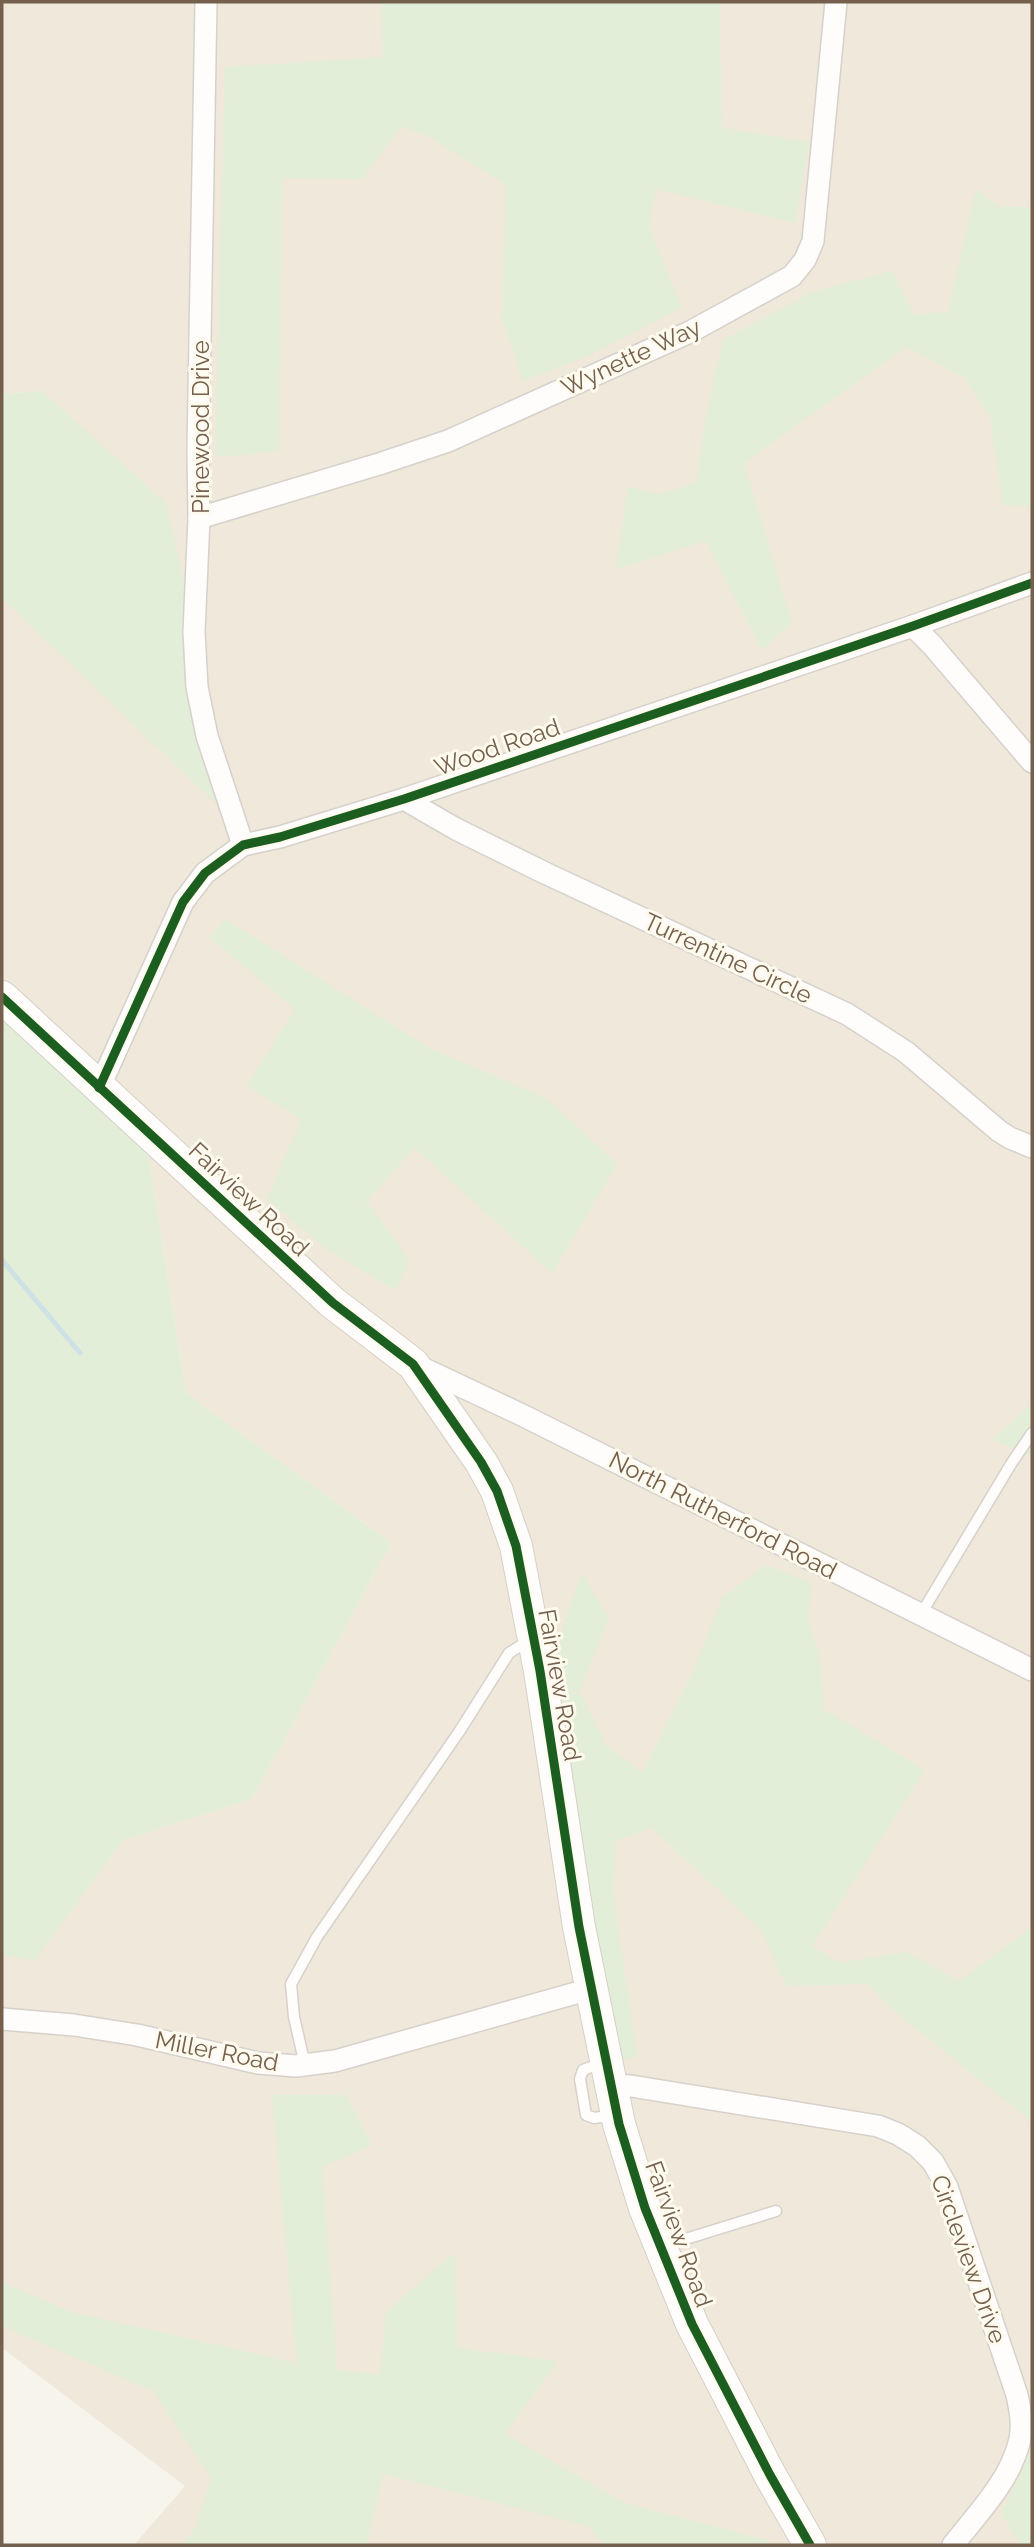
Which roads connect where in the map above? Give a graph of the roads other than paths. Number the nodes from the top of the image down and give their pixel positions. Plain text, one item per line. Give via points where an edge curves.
1 (205, 2) edge
2 (836, 2) edge
3 (199, 518) junction
4 (1032, 583) edge
5 (913, 626) junction
6 (1032, 762) edge
7 (404, 799) junction
8 (243, 845) junction
9 (2, 997) edge
10 (99, 1087) junction
11 (1032, 1147) edge
12 (413, 1364) junction
13 (1032, 1433) edge
14 (921, 1614) junction
15 (534, 1638) junction
16 (1032, 1670) edge
17 (590, 1989) junction
18 (2, 2019) edge
19 (305, 2065) junction
20 (610, 2087) junction
21 (776, 2211) dead end
22 (660, 2247) junction
23 (810, 2545) edge
24 (953, 2545) edge

1 - 3 street, Pinewood Drive
2 - 3 street, Wynette Way via 813,242 792,276 690,332 448,441
3 - 8 street, Pinewood Drive via 194,632 197,687 207,736
4 - 5 street, Wood Road
5 - 6 street
5 - 7 street, Wood Road
7 - 8 street, Wood Road
7 - 11 street, Turrentine Circle via 545,873 847,1014 906,1052 999,1131
8 - 10 street, Wood Road via 205,873 183,902
9 - 10 street, Fairview Road
10 - 12 street, Fairview Road via 333,1303
12 - 14 street, North Rutherford Road
12 - 15 street, Fairview Road via 497,1491 516,1546
13 - 14 lane
14 - 16 street, North Rutherford Road
15 - 17 street, Fairview Road
15 - 19 lane via 509,1653 317,1937 291,1984
17 - 19 street, Miller Road via 335,2061
17 - 20 street, Fairview Road
18 - 19 street, Miller Road via 137,2035 258,2063
20 - 22 street, Fairview Road
20 - 24 street, Circleview Drive via 631,2086 878,2126 910,2140 933,2162 947,2187 1021,2418 1012,2464
21 - 22 lane
22 - 23 street, Fairview Road via 721,2384

